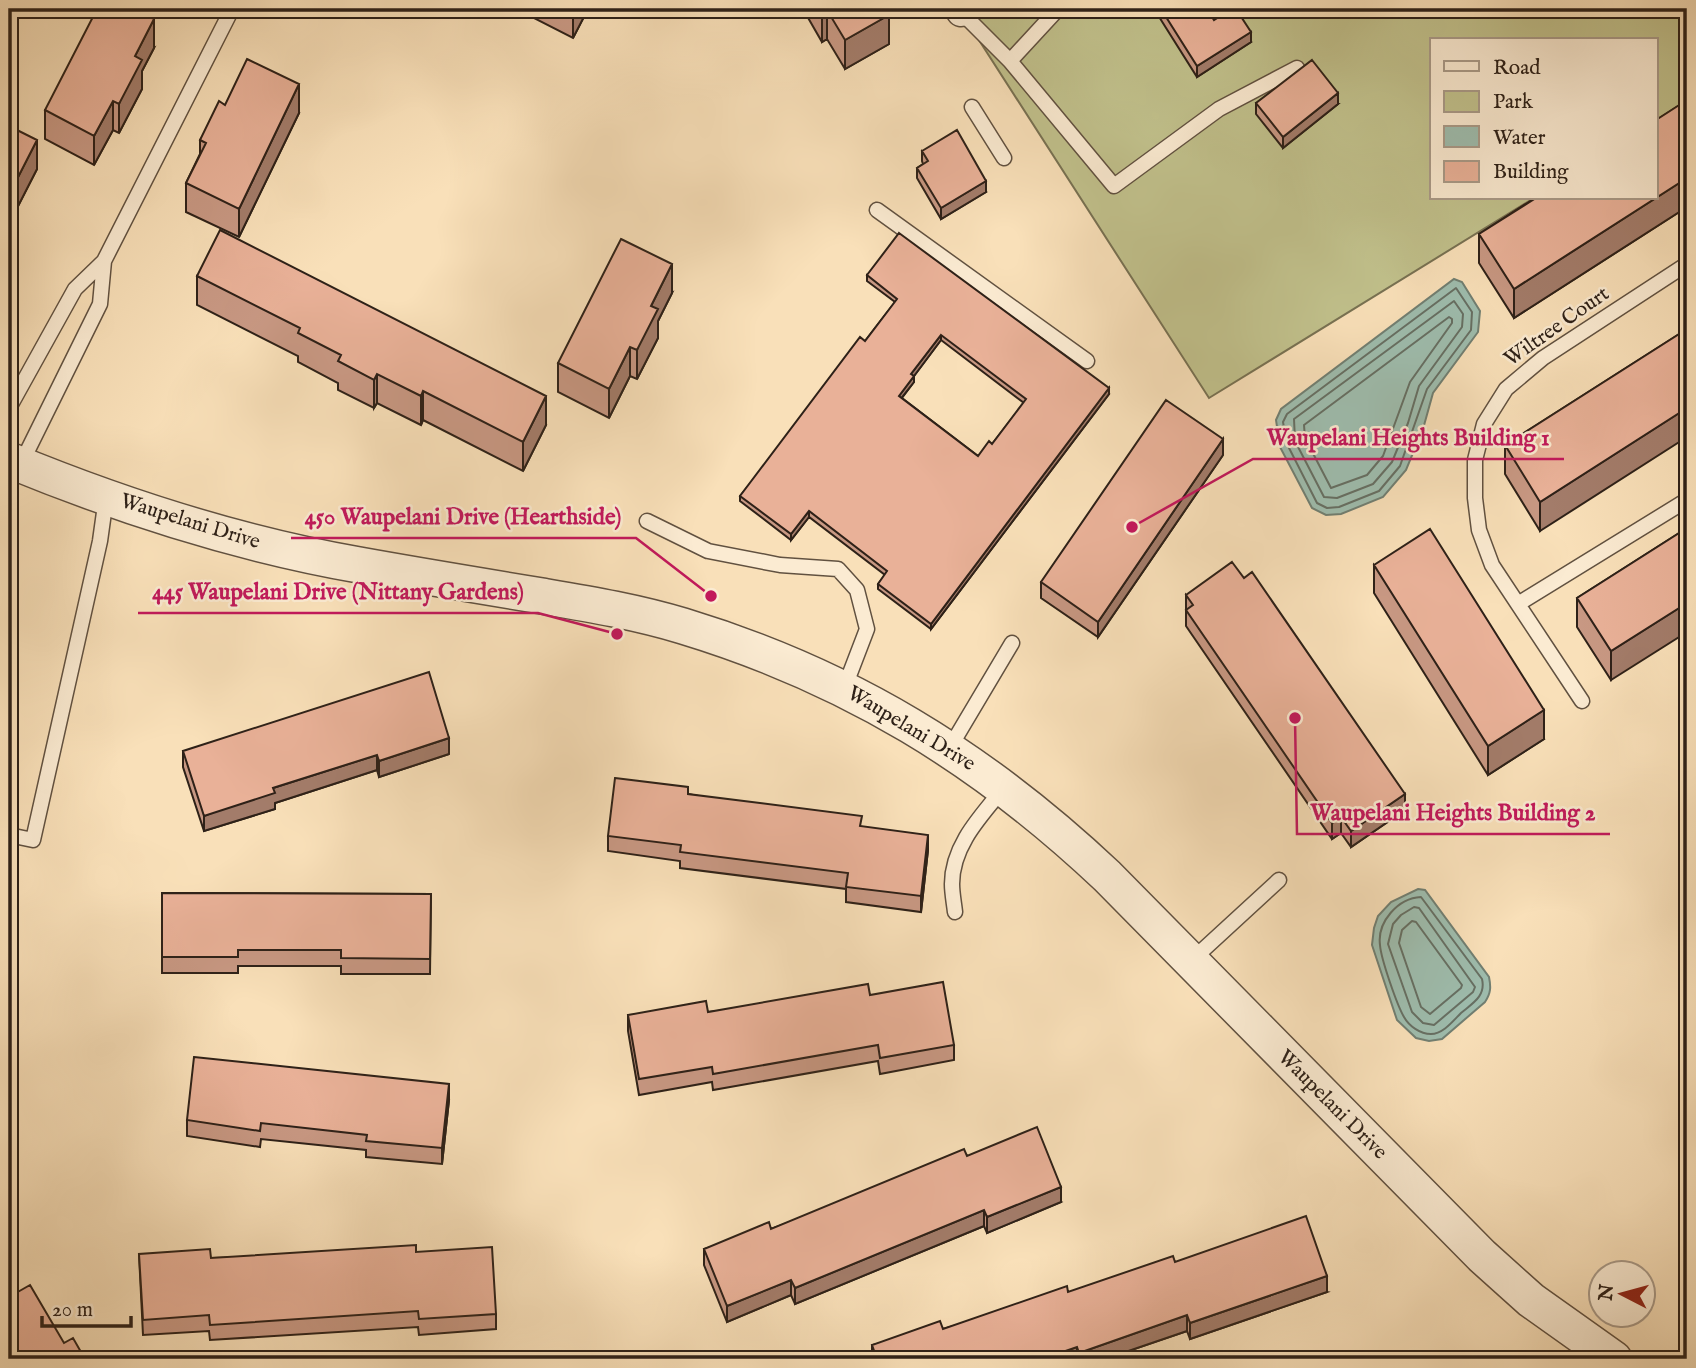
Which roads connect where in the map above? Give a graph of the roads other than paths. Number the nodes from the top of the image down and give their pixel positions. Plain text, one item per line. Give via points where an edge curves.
1 (232, 9) edge
2 (1058, 9) edge
3 (960, 10) edge
4 (1010, 61) junction
5 (1297, 68) edge
6 (972, 107) dead end
7 (1004, 158) dead end
8 (877, 210) dead end
9 (104, 261) junction
10 (1687, 264) edge
11 (1087, 361) dead end
12 (9, 408) edge
13 (15, 462) edge
14 (106, 496) junction
15 (1687, 500) edge
16 (647, 521) dead end
17 (1518, 604) junction
18 (1012, 643) dead end
19 (844, 689) junction
20 (1582, 702) dead end
21 (949, 749) junction
22 (1005, 788) junction
23 (9, 835) edge
24 (1279, 880) dead end
25 (955, 912) dead end
26 (1191, 961) junction
27 (1614, 1359) edge

1 - 9 lane
2 - 4 lane
3 - 4 lane
4 - 5 lane via 1114,186 1219,109
6 - 7 lane
8 - 11 lane
9 - 12 lane via 75,289
9 - 13 lane via 102,293 92,323
10 - 17 lane, Wiltree Court via 1543,358 1506,389 1484,424 1475,460 1479,530 1493,565
13 - 14 street, Waupelani Drive
14 - 19 street, Waupelani Drive via 220,533 319,557 652,617 739,645
14 - 23 lane via 33,840
15 - 17 lane
16 - 19 lane via 708,551 780,565 838,569 857,590 867,629
17 - 20 lane, Wiltree Court
18 - 21 lane
19 - 21 street, Waupelani Drive
21 - 22 street, Waupelani Drive
22 - 25 lane via 971,827 958,855 952,883
22 - 26 street, Waupelani Drive via 1069,840
24 - 26 lane
26 - 27 street, Waupelani Drive via 1482,1256 1549,1314

